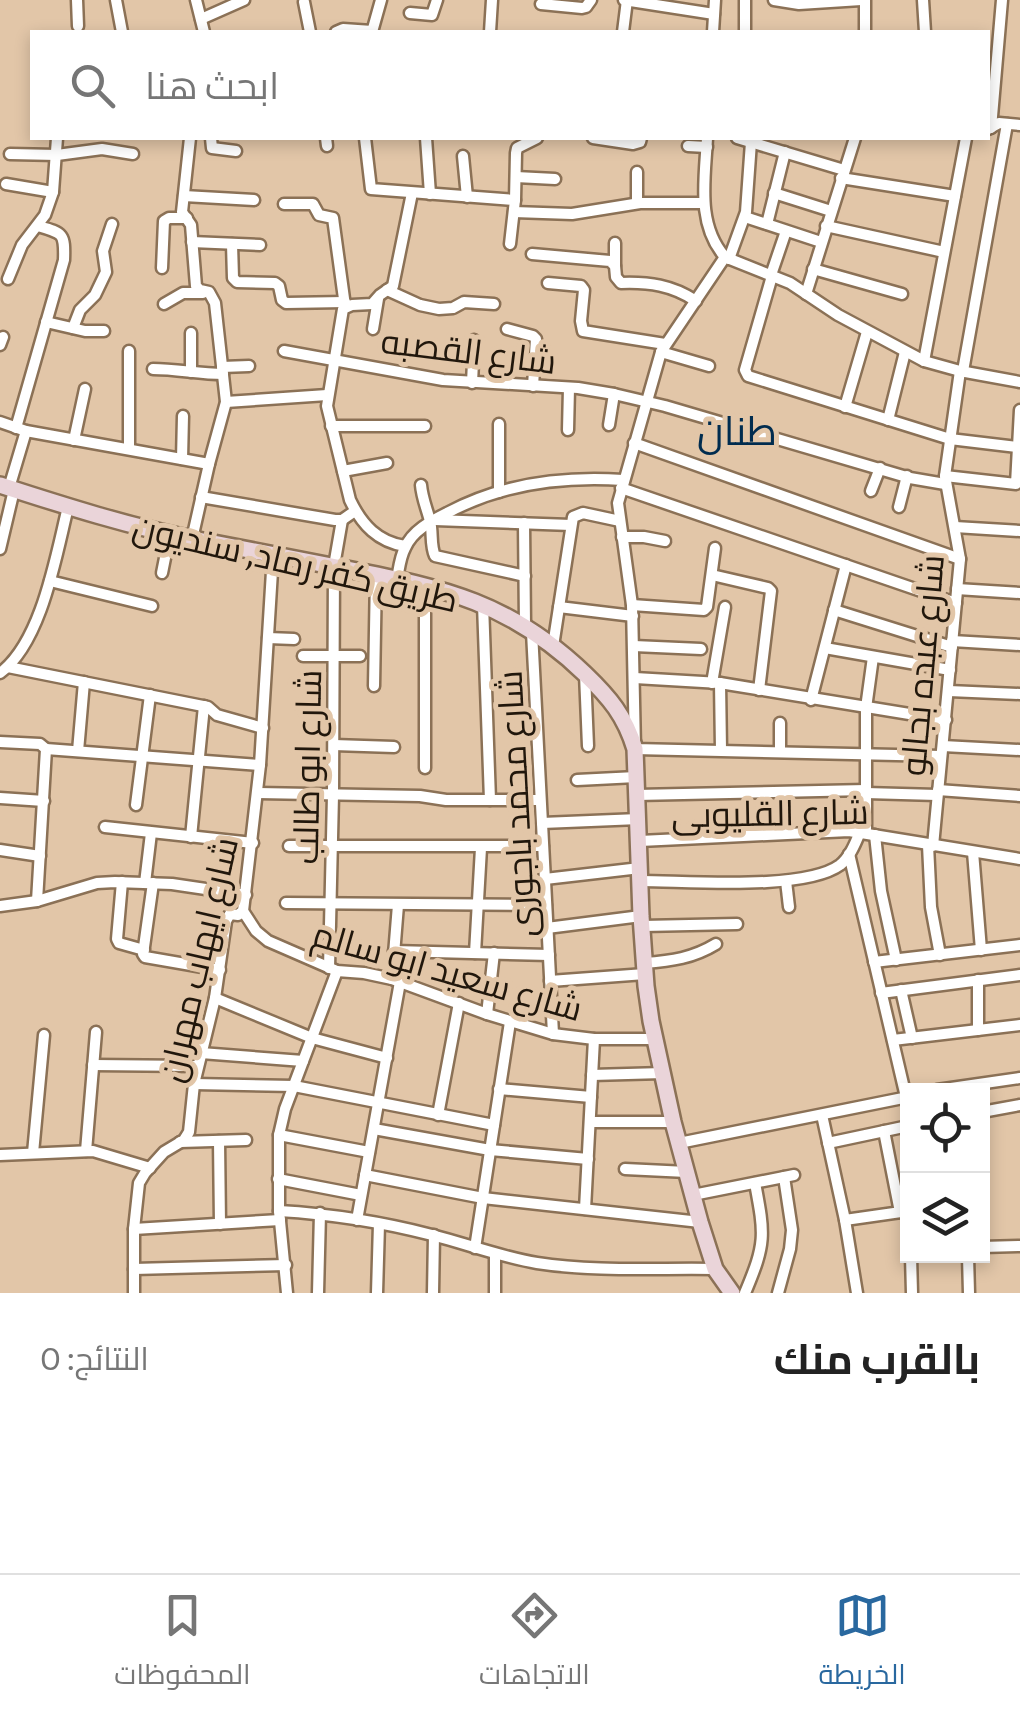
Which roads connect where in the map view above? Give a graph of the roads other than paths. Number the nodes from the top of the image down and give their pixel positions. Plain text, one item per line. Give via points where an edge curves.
1 (77, 0) edge
2 (130, 0) edge
3 (196, 0) edge
4 (244, 0) edge
5 (381, 0) edge
6 (438, 0) edge
7 (492, 0) edge
8 (591, 0) edge
9 (626, 0) edge
10 (715, 0) edge
11 (745, 0) edge
12 (774, 0) edge
13 (863, 0) edge
14 (924, 0) edge
15 (1002, 0) edge
16 (116, 1) edge
17 (304, 2) edge
18 (814, 2) edge
19 (663, 3) edge
20 (541, 4) dead end
21 (410, 12) dead end
22 (714, 14) junction
23 (201, 19) junction
24 (78, 26) dead end
25 (122, 30) edge
26 (204, 30) edge
27 (310, 30) edge
28 (373, 30) edge
29 (490, 30) edge
30 (623, 30) edge
31 (713, 30) edge
32 (745, 30) edge
33 (865, 30) edge
34 (925, 30) edge
35 (990, 119) edge
36 (1007, 124) junction
37 (1020, 125) edge
38 (990, 128) edge
39 (57, 140) edge
40 (190, 140) edge
41 (211, 140) edge
42 (365, 140) edge
43 (426, 140) edge
44 (533, 140) edge
45 (607, 140) edge
46 (640, 140) edge
47 (744, 140) edge
48 (784, 140) edge
49 (854, 140) edge
50 (966, 140) edge
51 (707, 142) edge
52 (751, 142) junction
53 (688, 146) dead end
54 (236, 151) dead end
55 (784, 152) junction
56 (10, 154) dead end
57 (133, 154) dead end
58 (57, 155) junction
59 (463, 156) dead end
60 (637, 172) dead end
61 (843, 174) junction
62 (516, 177) junction
63 (555, 179) dead end
64 (6, 184) dead end
65 (53, 192) junction
66 (412, 192) junction
67 (774, 193) junction
68 (430, 194) junction
69 (184, 196) junction
70 (955, 196) junction
71 (466, 197) junction
72 (254, 200) dead end
73 (637, 203) junction
74 (704, 203) junction
75 (284, 204) dead end
76 (514, 206) junction
77 (831, 211) junction
78 (745, 217) junction
79 (186, 218) junction
80 (112, 224) dead end
81 (766, 224) junction
82 (38, 226) junction
83 (826, 226) junction
84 (786, 230) junction
85 (192, 242) junction
86 (821, 242) junction
87 (615, 243) dead end
88 (232, 244) junction
89 (510, 244) dead end
90 (260, 245) dead end
91 (944, 252) junction
92 (532, 254) dead end
93 (727, 258) junction
94 (615, 266) junction
95 (162, 268) dead end
96 (814, 269) junction
97 (772, 276) junction
98 (8, 279) dead end
99 (548, 282) dead end
100 (209, 292) junction
101 (382, 294) junction
102 (806, 294) junction
103 (902, 294) dead end
104 (696, 301) junction
105 (164, 304) dead end
106 (345, 304) junction
107 (494, 304) dead end
108 (46, 322) junction
109 (72, 328) junction
110 (373, 328) dead end
111 (507, 329) dead end
112 (104, 331) dead end
113 (867, 332) junction
114 (190, 333) dead end
115 (474, 340) dead end
116 (663, 348) junction
117 (129, 351) dead end
118 (284, 351) dead end
119 (904, 352) junction
120 (334, 359) junction
121 (924, 361) junction
122 (249, 366) dead end
123 (710, 366) dead end
124 (153, 369) dead end
125 (223, 370) junction
126 (962, 371) junction
127 (191, 372) junction
128 (1020, 382) edge
129 (472, 383) junction
130 (533, 386) junction
131 (569, 388) junction
132 (85, 389) dead end
133 (328, 394) junction
134 (614, 394) junction
135 (226, 402) junction
136 (647, 402) junction
137 (846, 407) junction
138 (1020, 410) edge
139 (183, 416) dead end
140 (888, 420) junction
141 (0, 422) edge
142 (500, 424) dead end
143 (609, 425) dead end
144 (331, 426) junction
145 (425, 426) dead end
146 (21, 429) junction
147 (568, 430) dead end
148 (950, 439) junction
149 (74, 440) junction
150 (634, 443) junction
151 (1017, 447) junction
152 (128, 450) junction
153 (182, 460) junction
154 (388, 463) dead end
155 (208, 464) junction
156 (880, 468) junction
157 (343, 472) junction
158 (907, 476) junction
159 (945, 480) junction
160 (622, 484) junction
161 (421, 486) dead end
162 (8, 488) edge
163 (871, 491) dead end
164 (499, 492) junction
165 (202, 497) junction
166 (68, 507) junction
167 (899, 507) dead end
168 (355, 511) junction
169 (342, 520) junction
170 (432, 521) junction
171 (620, 522) junction
172 (524, 523) junction
173 (571, 525) junction
174 (955, 527) junction
175 (1020, 531) edge
176 (170, 533) junction
177 (622, 537) junction
178 (192, 539) junction
179 (666, 542) dead end
180 (405, 546) junction
181 (715, 548) dead end
182 (0, 549) edge
183 (272, 555) junction
184 (960, 559) junction
185 (846, 565) junction
186 (334, 566) junction
187 (162, 572) dead end
188 (376, 574) junction
189 (712, 575) junction
190 (524, 576) junction
191 (397, 579) junction
192 (50, 581) junction
193 (425, 585) junction
194 (957, 589) junction
195 (1020, 593) edge
196 (956, 603) junction
197 (483, 604) junction
198 (152, 606) dead end
199 (559, 607) junction
200 (725, 607) dead end
201 (834, 610) junction
202 (632, 611) junction
203 (529, 628) junction
204 (268, 638) junction
205 (294, 639) dead end
206 (952, 644) junction
207 (1020, 645) edge
208 (553, 646) junction
209 (634, 646) junction
210 (701, 648) dead end
211 (825, 648) junction
212 (303, 656) dead end
213 (334, 656) junction
214 (360, 656) dead end
215 (873, 658) junction
216 (4, 670) edge
217 (950, 670) junction
218 (584, 674) junction
219 (634, 678) junction
220 (84, 682) junction
221 (716, 683) junction
222 (374, 686) dead end
223 (759, 690) junction
224 (948, 692) junction
225 (1020, 694) edge
226 (150, 695) junction
227 (811, 700) junction
228 (204, 706) junction
229 (866, 708) junction
230 (946, 720) junction
231 (780, 723) dead end
232 (263, 728) junction
233 (0, 742) edge
234 (334, 745) junction
235 (588, 746) dead end
236 (394, 747) dead end
237 (46, 748) junction
238 (635, 749) junction
239 (721, 750) junction
240 (1020, 750) edge
241 (78, 751) junction
242 (780, 751) junction
243 (942, 751) junction
244 (866, 752) junction
245 (142, 756) junction
246 (198, 760) junction
247 (260, 766) junction
248 (425, 768) dead end
249 (636, 777) junction
250 (577, 780) dead end
251 (866, 792) junction
252 (258, 793) junction
253 (938, 793) junction
254 (637, 795) junction
255 (334, 796) junction
256 (1020, 796) edge
257 (0, 798) edge
258 (44, 800) junction
259 (490, 800) junction
260 (540, 800) junction
261 (136, 805) dead end
262 (639, 819) junction
263 (542, 824) junction
264 (105, 827) dead end
265 (151, 833) junction
266 (867, 833) junction
267 (191, 836) junction
268 (640, 840) junction
269 (252, 844) junction
270 (289, 846) dead end
271 (543, 846) junction
272 (930, 846) junction
273 (332, 847) junction
274 (481, 848) junction
275 (0, 850) edge
276 (972, 852) junction
277 (849, 854) junction
278 (40, 856) junction
279 (1020, 859) edge
280 (640, 875) junction
281 (545, 879) junction
282 (786, 881) junction
283 (122, 882) junction
284 (149, 883) junction
285 (246, 894) junction
286 (37, 901) junction
287 (286, 903) dead end
288 (330, 904) junction
289 (398, 905) junction
290 (478, 905) junction
291 (546, 905) junction
292 (0, 906) edge
293 (789, 907) dead end
294 (244, 911) junction
295 (642, 921) junction
296 (736, 924) dead end
297 (547, 928) junction
298 (716, 944) dead end
299 (1020, 945) edge
300 (982, 950) junction
301 (394, 951) junction
302 (143, 952) junction
303 (476, 953) junction
304 (494, 954) junction
305 (549, 954) junction
306 (940, 954) junction
307 (896, 960) junction
308 (874, 962) junction
309 (645, 968) junction
310 (220, 970) junction
311 (333, 970) junction
312 (1020, 974) edge
313 (978, 980) junction
314 (396, 981) junction
315 (550, 981) junction
316 (901, 990) junction
317 (881, 993) junction
318 (215, 998) junction
319 (459, 1003) junction
320 (488, 1014) junction
321 (510, 1022) junction
322 (1020, 1026) edge
323 (978, 1030) junction
324 (96, 1032) dead end
325 (553, 1034) junction
326 (44, 1035) dead end
327 (312, 1038) junction
328 (912, 1038) junction
329 (594, 1039) junction
330 (654, 1039) junction
331 (892, 1040) junction
332 (201, 1053) junction
333 (386, 1058) junction
334 (303, 1061) junction
335 (93, 1064) junction
336 (197, 1066) junction
337 (662, 1073) junction
338 (592, 1074) junction
339 (1020, 1078) edge
340 (903, 1083) edge
341 (985, 1083) edge
342 (194, 1084) junction
343 (294, 1086) junction
344 (499, 1089) junction
345 (591, 1098) junction
346 (900, 1098) edge
347 (378, 1103) junction
348 (1020, 1106) edge
349 (990, 1111) edge
350 (438, 1114) junction
351 (822, 1115) junction
352 (590, 1122) junction
353 (672, 1122) junction
354 (494, 1125) junction
355 (900, 1127) edge
356 (374, 1130) junction
357 (884, 1130) junction
358 (279, 1135) junction
359 (246, 1140) dead end
360 (219, 1141) junction
361 (179, 1142) junction
362 (678, 1143) junction
363 (828, 1143) junction
364 (490, 1150) junction
365 (86, 1151) junction
366 (369, 1152) junction
367 (33, 1154) junction
368 (0, 1155) edge
369 (588, 1160) junction
370 (150, 1168) junction
371 (626, 1169) dead end
372 (686, 1172) junction
373 (366, 1175) junction
374 (278, 1178) junction
375 (755, 1183) junction
376 (330, 1188) junction
377 (362, 1194) junction
378 (694, 1195) junction
379 (900, 1196) edge
380 (482, 1198) junction
381 (585, 1209) junction
382 (900, 1213) edge
383 (323, 1214) junction
384 (279, 1215) junction
385 (358, 1220) junction
386 (846, 1220) junction
387 (700, 1222) junction
388 (220, 1224) junction
389 (379, 1224) junction
390 (134, 1229) junction
391 (434, 1235) junction
392 (990, 1246) edge
393 (1020, 1246) edge
394 (475, 1248) junction
395 (495, 1254) junction
396 (911, 1263) edge
397 (968, 1263) edge
398 (286, 1265) junction
399 (716, 1269) junction
400 (134, 1270) junction
401 (134, 1293) edge
402 (288, 1293) edge
403 (318, 1293) edge
404 (377, 1293) edge
405 (432, 1293) edge
406 (495, 1293) edge
407 (732, 1293) edge
408 (745, 1293) edge
409 (778, 1293) edge
410 (857, 1293) edge
411 (912, 1293) edge
412 (968, 1293) edge

1 - 24 street
2 - 16 street
3 - 23 street
4 - 23 street
5 - 28 street
6 - 21 street via 432,15
7 - 29 street
8 - 20 street via 582,8
9 - 19 street
9 - 30 street
10 - 22 street
11 - 32 street
12 - 18 street
13 - 18 street
13 - 33 street
14 - 34 street
15 - 35 street
16 - 25 street
17 - 27 street
19 - 22 street
22 - 31 street
23 - 26 street
36 - 37 street
36 - 38 street
36 - 126 street, شارع عبده بجالو
39 - 58 street
40 - 69 street
41 - 54 street via 212,148
42 - 66 street via 371,190
43 - 68 street
44 - 62 street via 518,148
45 - 46 street
47 - 52 street
48 - 55 street
49 - 61 street
50 - 70 street
51 - 53 street
51 - 74 street
52 - 55 street
52 - 78 street
55 - 61 street
55 - 67 street
56 - 58 street
57 - 58 street via 102,149
58 - 65 street
59 - 71 street
60 - 73 street
61 - 70 street
61 - 77 street
62 - 63 street
62 - 76 street
64 - 65 street
65 - 82 street
66 - 68 street
66 - 101 street via 394,286
67 - 77 street
67 - 81 street
68 - 71 street
69 - 72 street
69 - 79 street
70 - 91 street
71 - 76 street
73 - 74 street
73 - 76 street via 572,214
74 - 93 street via 705,220
75 - 106 street via 313,204 333,218
76 - 89 street
77 - 83 street
78 - 81 street
78 - 93 street
79 - 85 street
79 - 95 street via 164,221
80 - 109 street via 103,251 106,272
81 - 84 street
82 - 98 street
82 - 108 street via 63,236 61,275
83 - 86 street
83 - 91 street
84 - 86 street
84 - 97 street
85 - 88 street
85 - 100 street via 196,286
86 - 96 street
87 - 94 street
88 - 90 street
88 - 106 street via 237,282 274,283 286,302
91 - 121 street
92 - 94 street
93 - 97 street
93 - 104 street
94 - 104 street via 621,282 671,287
96 - 102 street
96 - 103 street
97 - 102 street
97 - 137 street via 748,376
99 - 116 street via 584,290 584,331
100 - 105 street
100 - 125 street
101 - 106 street via 372,304
101 - 107 street via 438,309
101 - 110 street
102 - 113 street
104 - 116 street
106 - 120 street
108 - 109 street
108 - 146 street
109 - 112 street
111 - 130 street via 536,339
113 - 119 street
113 - 137 street
114 - 127 street
115 - 129 street
116 - 123 street
116 - 136 street
117 - 152 street
118 - 120 street, شارع القصبه
119 - 121 street
119 - 140 street
120 - 129 street, شارع القصبه
120 - 133 street
121 - 126 street
122 - 125 street
124 - 127 street
125 - 127 street
125 - 135 street
126 - 128 street
126 - 148 street, شارع عبده بجالو
129 - 130 street, شارع القصبه
130 - 131 street, شارع القصبه
131 - 134 street, شارع القصبه
131 - 147 street
132 - 149 street
133 - 135 street
133 - 144 street
134 - 136 street, شارع القصبه
134 - 143 street
135 - 155 street
136 - 150 street
136 - 156 street, شارع القصبه
137 - 140 street
138 - 151 street
139 - 153 street
140 - 148 street
141 - 146 street
142 - 164 street
144 - 145 street
144 - 157 street
146 - 149 street
146 - 162 street
148 - 151 street
148 - 159 street, شارع عبده بجالو
149 - 152 street
150 - 160 street
150 - 184 street
151 - 159 street, شارع القصبه via 1016,484
152 - 153 street
153 - 155 street
154 - 157 street
155 - 165 street
156 - 158 street, شارع القصبه
156 - 163 street
157 - 168 street
158 - 159 street, شارع القصبه
158 - 167 street
159 - 174 street, شارع عبده بجالو
160 - 164 street via 546,481
160 - 171 street
160 - 185 street
161 - 170 street
162 - 166 street, طريق كفر رماد, سنديون
162 - 182 street
164 - 170 street
165 - 169 street
165 - 178 street
166 - 176 street, طريق كفر رماد, سنديون
166 - 192 street
168 - 169 street
168 - 180 street via 380,538
169 - 186 street, شارع ابو طالب
170 - 172 street
170 - 180 street
170 - 190 street via 436,556
171 - 173 street via 579,513
171 - 177 street
172 - 173 street
172 - 190 street, شارع محمد باجورى
173 - 199 street
174 - 175 street
174 - 184 street, شارع عبده بجالو
176 - 178 street, طريق كفر رماد, سنديون
176 - 187 street
177 - 179 street
177 - 202 street
178 - 183 street, طريق كفر رماد, سنديون
180 - 191 street
181 - 189 street
183 - 186 street, طريق كفر رماد, سنديون
183 - 204 street, شارع ايهاب مهران
184 - 194 street, شارع عبده بجالو
185 - 196 street
185 - 201 street
186 - 188 street, طريق كفر رماد, سنديون
186 - 213 street, شارع ابو طالب
188 - 191 street, طريق كفر رماد, سنديون
188 - 222 street
189 - 202 street via 704,610
189 - 223 street via 772,594
190 - 203 street, شارع محمد باجورى
191 - 193 street, طريق كفر رماد, سنديون
192 - 198 street
192 - 216 street via 24,646
193 - 197 street, طريق كفر رماد, سنديون
193 - 248 street
194 - 195 street
194 - 196 street, شارع عبده بجالو
196 - 206 street, شارع عبده بجالو
197 - 203 street, طريق كفر رماد, سنديون
197 - 259 street
199 - 202 street
199 - 208 street
200 - 221 street
201 - 206 street
201 - 211 street
202 - 209 street
203 - 208 street, طريق كفر رماد, سنديون
203 - 260 street, شارع محمد باجورى
204 - 205 street
204 - 232 street, شارع ايهاب مهران
206 - 207 street
206 - 217 street, شارع عبده بجالو
208 - 218 street, طريق كفر رماد, سنديون
209 - 210 street
209 - 219 street
211 - 215 street
211 - 227 street
212 - 213 street
213 - 214 street
213 - 234 street, شارع ابو طالب
215 - 217 street
215 - 229 street
216 - 220 street
217 - 224 street, شارع عبده بجالو
218 - 235 street
218 - 238 street, طريق كفر رماد, سنديون via 619,712
219 - 221 street
219 - 238 street
220 - 226 street
220 - 241 street
221 - 223 street
221 - 239 street
223 - 227 street
224 - 225 street
224 - 230 street, شارع عبده بجالو
226 - 228 street
226 - 245 street
227 - 229 street
228 - 232 street
228 - 246 street
229 - 230 street
229 - 244 street
230 - 243 street, شارع عبده بجالو
231 - 242 street
232 - 247 street, شارع ايهاب مهران
233 - 237 street
234 - 236 street
234 - 255 street, شارع ابو طالب
237 - 241 street
237 - 258 street
238 - 239 street
238 - 249 street, طريق كفر رماد, سنديون
239 - 242 street
240 - 243 street
241 - 245 street
242 - 244 street
243 - 244 street
243 - 253 street, شارع عبده بجالو
244 - 251 street
245 - 246 street
245 - 261 street
246 - 247 street
246 - 267 street
247 - 252 street, شارع ايهاب مهران
249 - 250 street
249 - 254 street, طريق كفر رماد, سنديون
251 - 253 street
251 - 254 street
251 - 266 street
252 - 255 street
252 - 269 street, شارع ايهاب مهران
253 - 256 street
253 - 272 street, شارع عبده بجالو
254 - 262 street, طريق كفر رماد, سنديون
255 - 259 street
255 - 273 street, شارع ابو طالب
257 - 258 street
258 - 278 street
259 - 260 street
260 - 263 street, شارع محمد باجورى
262 - 263 street
262 - 268 street, طريق كفر رماد, سنديون
263 - 271 street, شارع محمد باجورى
264 - 265 street
265 - 267 street
265 - 284 street
266 - 268 street, شارع القليوبى
266 - 272 street, شارع القليوبى
266 - 277 street
266 - 307 street
267 - 269 street
268 - 280 street, طريق كفر رماد, سنديون
269 - 285 street, شارع ايهاب مهران
270 - 273 street
271 - 274 street
271 - 281 street, شارع محمد باجورى
272 - 276 street, شارع القليوبى
272 - 306 street, شارع عبده بجالو
273 - 274 street
273 - 288 street, شارع ابو طالب
274 - 290 street
275 - 278 street
276 - 279 street, شارع القليوبى
276 - 300 street
277 - 282 street via 825,874
277 - 308 street
278 - 286 street
280 - 281 street
280 - 282 street
280 - 295 street, طريق كفر رماد, سنديون
281 - 291 street, شارع محمد باجورى
282 - 293 street
283 - 284 street
283 - 286 street
283 - 302 street via 117,939
284 - 285 street
284 - 302 street
285 - 294 street, شارع ايهاب مهران
286 - 292 street
287 - 288 street
288 - 289 street
288 - 311 street, شارع ابو طالب
289 - 290 street
289 - 301 street
290 - 291 street
290 - 303 street
291 - 297 street, شارع محمد باجورى
294 - 310 street, شارع ايهاب مهران via 226,920
294 - 311 street, شارع سعيد ابو سالم via 268,940
295 - 296 street
295 - 297 street
295 - 309 street, طريق كفر رماد, سنديون
297 - 305 street, شارع محمد باجورى
298 - 309 street
299 - 300 street
300 - 306 street
301 - 303 street
301 - 314 street
302 - 310 street via 150,960
303 - 304 street
304 - 305 street
304 - 320 street
305 - 315 street, شارع محمد باجورى
306 - 307 street
307 - 308 street
308 - 317 street
309 - 315 street
309 - 330 street, طريق كفر رماد, سنديون
310 - 318 street, شارع ايهاب مهران
311 - 314 street, شارع سعيد ابو سالم
311 - 327 street
312 - 313 street
313 - 316 street
313 - 323 street
314 - 319 street, شارع سعيد ابو سالم
314 - 333 street
315 - 325 street, شارع محمد باجورى
316 - 317 street
316 - 328 street
317 - 331 street
318 - 327 street
318 - 332 street, شارع ايهاب مهران
319 - 320 street, شارع سعيد ابو سالم
319 - 350 street
320 - 321 street, شارع سعيد ابو سالم
321 - 325 street, شارع سعيد ابو سالم
321 - 344 street
322 - 323 street
323 - 328 street
324 - 335 street
325 - 329 street, شارع سعيد ابو سالم
326 - 367 street
327 - 333 street
327 - 334 street
328 - 331 street
329 - 330 street, شارع سعيد ابو سالم
329 - 338 street
330 - 337 street, طريق كفر رماد, سنديون
331 - 340 street
332 - 334 street
332 - 336 street, شارع ايهاب مهران
333 - 347 street
334 - 343 street
335 - 336 street
335 - 365 street
336 - 342 street, شارع ايهاب مهران
337 - 338 street
337 - 353 street, طريق كفر رماد, سنديون
338 - 345 street
339 - 341 street
342 - 343 street
342 - 361 street, شارع ايهاب مهران via 189,1132
343 - 347 street
343 - 358 street
344 - 345 street
344 - 354 street
345 - 352 street
346 - 351 street
347 - 350 street
347 - 356 street
348 - 349 street
350 - 354 street
351 - 362 street
351 - 363 street
352 - 353 street
352 - 369 street
353 - 362 street, طريق كفر رماد, سنديون
354 - 364 street
355 - 357 street
356 - 364 street
356 - 366 street
357 - 363 street
357 - 379 street
358 - 366 street
358 - 374 street
359 - 360 street
360 - 361 street
360 - 388 street
361 - 370 street
362 - 372 street, طريق كفر رماد, سنديون
363 - 386 street
364 - 369 street
364 - 380 street
365 - 367 street
365 - 370 street
366 - 373 street
367 - 368 street
369 - 381 street
370 - 390 street via 139,1183
371 - 372 street
372 - 378 street, طريق كفر رماد, سنديون
373 - 377 street
373 - 380 street
374 - 376 street
374 - 384 street
375 - 378 street
375 - 408 street via 763,1241
375 - 409 street via 789,1176 792,1230
376 - 377 street
376 - 383 street
377 - 385 street
378 - 387 street, طريق كفر رماد, سنديون
380 - 381 street
380 - 394 street
381 - 387 street
382 - 386 street
383 - 384 street
383 - 385 street
383 - 403 street
384 - 388 street
384 - 398 street
385 - 389 street
386 - 410 street
387 - 399 street, طريق كفر رماد, سنديون
388 - 390 street
389 - 391 street
389 - 404 street
390 - 400 street
391 - 394 street
391 - 405 street
392 - 393 street
394 - 395 street
395 - 399 street via 581,1266
395 - 406 street
396 - 411 street
397 - 412 street
398 - 400 street
398 - 402 street
399 - 407 street, طريق كفر رماد, سنديون
400 - 401 street

